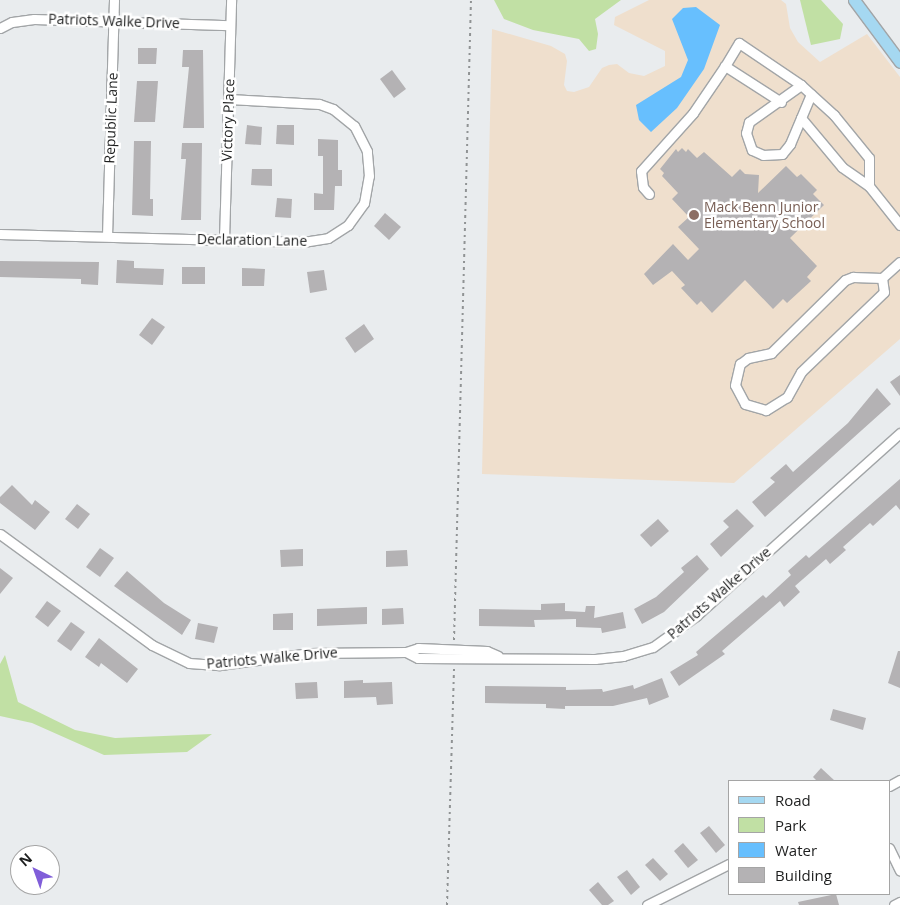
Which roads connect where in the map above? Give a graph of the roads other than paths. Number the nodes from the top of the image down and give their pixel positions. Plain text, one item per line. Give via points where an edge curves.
1 (114, 0) edge
2 (231, 0) edge
3 (854, 0) edge
4 (114, 21) junction
5 (230, 25) junction
6 (0, 28) edge
7 (900, 62) edge
8 (725, 66) junction
9 (801, 85) junction
10 (811, 94) junction
11 (229, 99) junction
12 (780, 102) junction
13 (801, 118) junction
14 (869, 186) junction
15 (649, 194) dead end
16 (900, 225) edge
17 (0, 234) edge
18 (107, 236) junction
19 (224, 240) junction
20 (900, 262) edge
21 (882, 278) junction
22 (900, 432) edge
23 (0, 534) edge
24 (406, 652) junction
25 (498, 656) junction
26 (890, 850) edge
27 (728, 864) edge
28 (900, 870) edge
29 (900, 902) edge
30 (647, 905) edge
31 (894, 905) edge

1 - 4 street, Republic Lane
2 - 5 street, Victory Place
3 - 7 main road
4 - 5 street, Patriots Walke Drive
4 - 6 street, Patriots Walke Drive via 29,19
4 - 18 street, Republic Lane
5 - 11 street, Victory Place
8 - 9 street via 739,43
8 - 12 street
8 - 15 street via 693,113 642,171 643,187
9 - 10 street
9 - 12 street
10 - 13 street
10 - 14 street via 834,115 869,158
11 - 19 street, Victory Place
11 - 19 street, Declaration Lane via 301,102 332,109 354,126 362,138 370,176 358,214 328,238 303,242
12 - 13 street via 749,122 746,133 752,150 763,155 782,154
13 - 14 street via 842,167
14 - 16 street
17 - 18 street, Declaration Lane
18 - 19 street, Declaration Lane
20 - 21 street
21 - 21 street via 884,292 801,372 787,397 766,410 746,404 735,385 740,364 748,358 771,353 845,280 852,277
22 - 25 street, Patriots Walke Drive via 686,625 652,647 608,658
23 - 24 street, Patriots Walke Drive via 152,645 189,663 220,665 331,651
24 - 25 street, Patriots Walke Drive via 418,648 454,649 487,651
24 - 25 street, Patriots Walke Drive via 418,658 486,660
26 - 28 street
27 - 30 street
29 - 31 street

